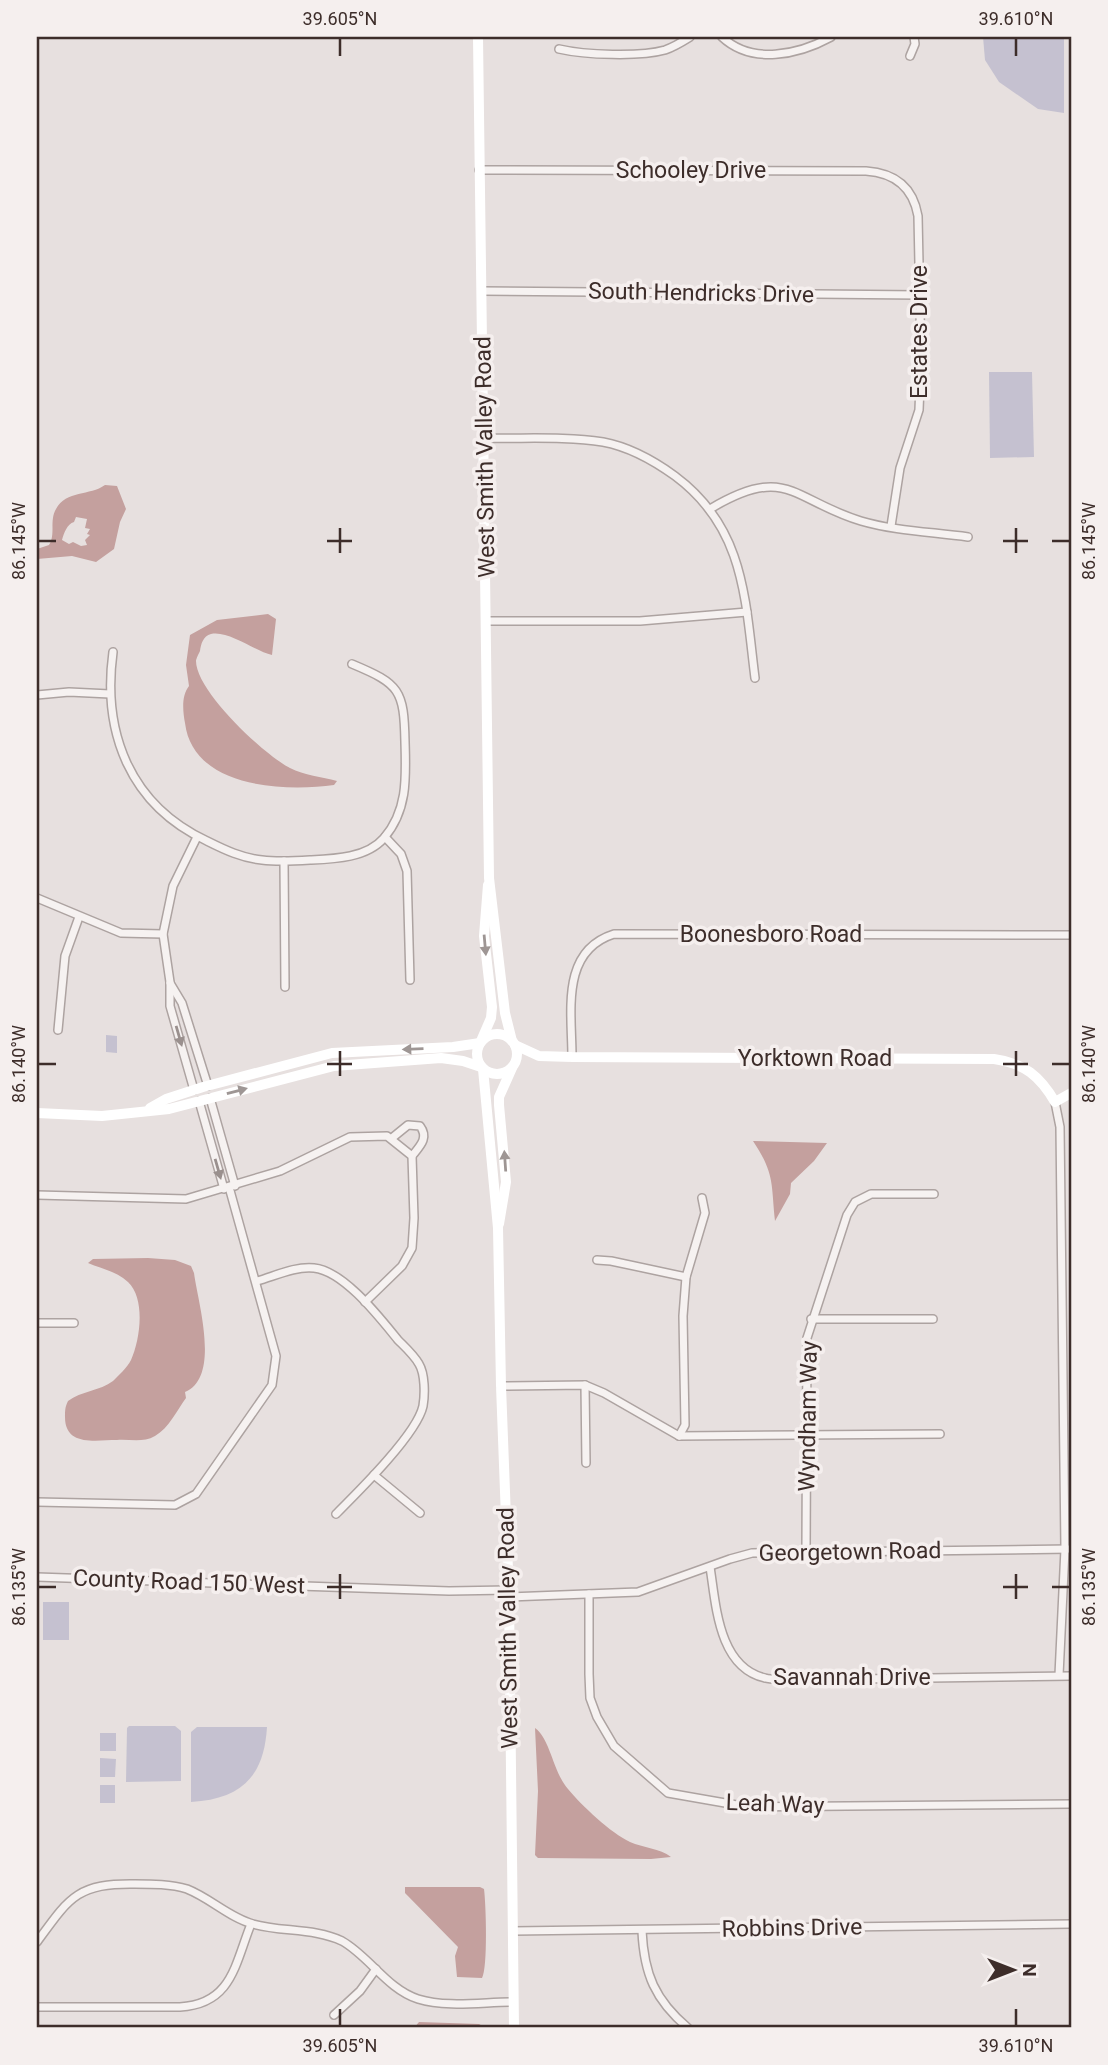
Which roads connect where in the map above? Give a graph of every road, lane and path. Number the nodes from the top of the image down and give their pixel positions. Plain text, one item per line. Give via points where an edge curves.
1 (478, 37) edge
2 (690, 37) edge
3 (722, 37) edge
4 (831, 37) edge
5 (914, 37) edge
6 (559, 49) dead end
7 (911, 55) dead end
8 (479, 170) junction
9 (901, 182) joint
10 (482, 291) junction
11 (920, 295) junction
12 (485, 438) junction
13 (710, 509) junction
14 (891, 526) junction
15 (968, 537) dead end
16 (747, 612) junction
17 (488, 621) junction
18 (113, 652) dead end
19 (352, 664) dead end
20 (755, 678) dead end
21 (110, 694) junction
22 (37, 695) edge
23 (197, 837) junction
24 (385, 837) junction
25 (284, 861) junction
26 (489, 878) junction
27 (37, 898) edge
28 (79, 917) junction
29 (163, 934) junction
30 (1071, 934) edge
31 (410, 980) dead end
32 (170, 982) junction
33 (285, 987) dead end
34 (58, 1030) dead end
35 (481, 1042) junction
36 (513, 1043) junction
37 (538, 1055) junction
38 (572, 1057) junction
39 (513, 1066) junction
40 (482, 1068) junction
41 (208, 1086) junction
42 (194, 1090) junction
43 (1071, 1093) edge
44 (210, 1098) junction
45 (199, 1101) junction
46 (1055, 1102) junction
47 (147, 1110) junction
48 (37, 1113) edge
49 (389, 1137) junction
50 (412, 1156) junction
51 (229, 1187) junction
52 (934, 1194) dead end
53 (37, 1195) edge
54 (702, 1198) dead end
55 (498, 1228) junction
56 (597, 1260) dead end
57 (686, 1276) junction
58 (257, 1281) junction
59 (365, 1302) junction
60 (811, 1319) junction
61 (933, 1319) dead end
62 (37, 1323) edge
63 (74, 1324) dead end
64 (584, 1385) junction
65 (501, 1386) junction
66 (940, 1434) dead end
67 (679, 1436) junction
68 (807, 1436) junction
69 (586, 1463) dead end
70 (374, 1475) junction
71 (37, 1502) edge
72 (420, 1513) dead end
73 (336, 1514) dead end
74 (1068, 1549) edge
75 (806, 1551) junction
76 (710, 1567) junction
77 (37, 1577) edge
78 (509, 1593) junction
79 (589, 1594) junction
80 (1059, 1675) junction
81 (1071, 1676) edge
82 (1071, 1804) edge
83 (251, 1924) junction
84 (1071, 1924) edge
85 (513, 1931) junction
86 (642, 1931) junction
87 (37, 1941) edge
88 (376, 1969) junction
89 (513, 2003) junction
90 (37, 2007) edge
91 (334, 2015) dead end
92 (513, 2028) edge
93 (688, 2028) edge

1 - 8 main road, West Smith Valley Road
2 - 6 street via 657,52
3 - 4 street via 738,48 764,54 800,50
5 - 7 street
8 - 9 street, Schooley Drive via 866,171
8 - 10 main road, West Smith Valley Road
9 - 11 street, Estates Drive via 916,206
10 - 11 street, South Hendricks Drive
10 - 12 main road, West Smith Valley Road
11 - 14 street, Estates Drive via 919,410 901,468
12 - 13 street via 589,440 618,446 662,467
12 - 17 main road, West Smith Valley Road
13 - 14 street via 746,491 775,487 860,521
13 - 16 street via 731,544
14 - 15 street
16 - 17 street via 640,621
16 - 20 street
17 - 26 main road, West Smith Valley Road
18 - 21 street
19 - 24 street via 388,680 402,706 405,796
21 - 22 street
21 - 23 street via 117,740 135,780 152,803
23 - 25 street via 231,853
23 - 29 street via 173,886
24 - 25 street via 361,853
24 - 31 street via 401,855 407,871
25 - 33 street
26 -> 35 main road, West Smith Valley Road via 484,936 492,1007
26 - 36 main road, West Smith Valley Road via 505,1013
27 - 28 street
28 - 29 street via 121,933
28 - 34 street via 65,956
29 - 32 street
30 - 38 street, Boonesboro Road via 614,934 588,949 575,971
32 - 41 street via 182,1003
32 -> 42 street via 170,1006
35 - 36 main road via 498,1034
35 - 40 main road via 477,1055
35 -> 41 main road via 332,1053
36 - 37 main road, Yorktown Road
36 - 39 main road via 517,1053
37 - 38 main road, Yorktown Road
37 - 39 main road, Yorktown Road
38 - 46 main road, Yorktown Road via 994,1059 1026,1068 1042,1081
39 - 40 main road via 497,1075
55 -> 39 main road, West Smith Valley Road via 506,1182 499,1097
44 -> 40 main road via 334,1066 441,1058
40 - 55 main road, West Smith Valley Road
41 - 42 main road
42 - 47 main road
43 - 46 main road
44 - 45 main road
44 - 51 street
45 - 47 main road
45 -> 51 street
46 - 74 street via 1060,1127
47 - 48 main road via 102,1116
49 - 50 street
49 - 50 street via 408,1125 420,1126 424,1139
49 - 51 street via 350,1137 280,1171
50 - 59 street via 412,1248 402,1266
51 - 53 street via 168,1200
51 - 58 street
52 - 60 street, Wyndham Way via 872,1194 855,1202
54 - 57 street via 705,1213
55 - 65 main road, West Smith Valley Road
56 - 57 street
57 - 67 street via 685,1425
58 - 59 street via 316,1268 333,1275
58 - 71 street via 276,1356 272,1385 196,1494 175,1505
59 - 70 street via 420,1365 424,1385 417,1420
60 - 61 street
60 - 68 street, Wyndham Way via 805,1365
62 - 63 street
64 - 65 street
64 - 67 street
64 - 69 street
65 - 78 main road, West Smith Valley Road
66 - 68 street
67 - 68 street
68 - 75 street, Wyndham Way
70 - 72 street
70 - 73 street
74 - 75 street, Georgetown Road
74 - 80 street
75 - 76 street, Georgetown Road via 752,1553
76 - 79 street, Georgetown Road via 638,1592
76 - 80 street, Savannah Drive via 724,1640 735,1658 764,1678
77 - 78 street, County Road 150 West
78 - 79 street, Georgetown Road
78 - 85 main road, West Smith Valley Road
79 - 82 street, Leah Way via 590,1698 597,1717 614,1746 668,1793 748,1807
80 - 81 street, Savannah Drive
83 - 87 street via 189,1890 109,1883 91,1887 66,1902
83 - 88 street via 332,1937
83 - 90 street via 229,1981 215,1998 200,2004
84 - 86 street, Robbins Drive
85 - 86 street, Robbins Drive
85 - 89 main road, West Smith Valley Road
86 - 93 street via 647,1971 656,1990 665,2007
88 - 89 street via 400,1990 421,2000
88 - 91 street
89 - 92 main road, West Smith Valley Road

